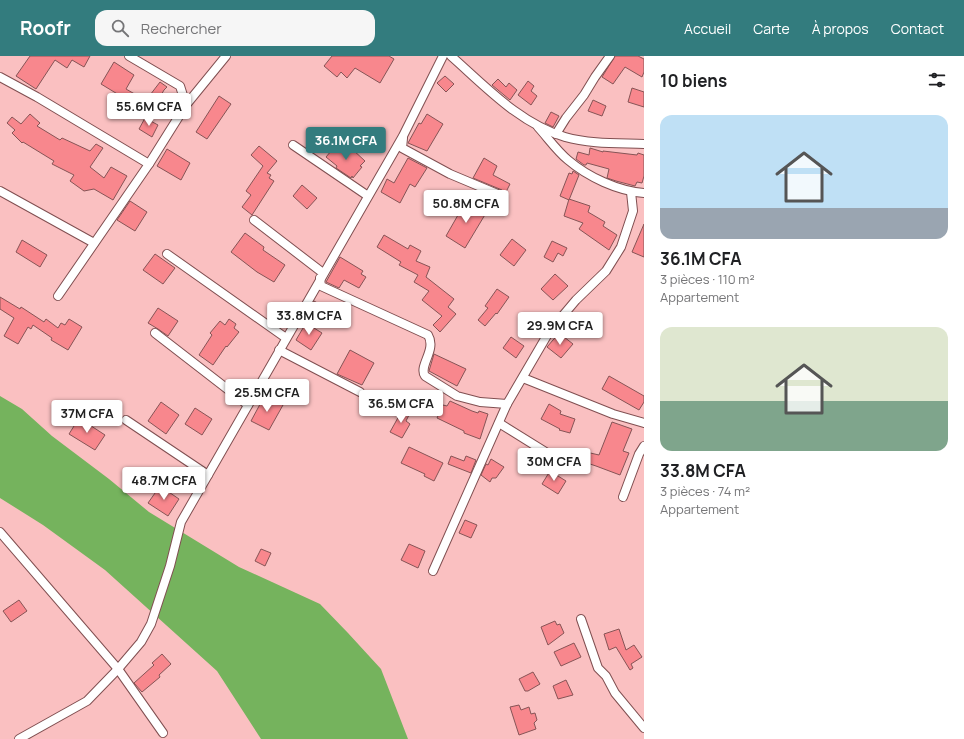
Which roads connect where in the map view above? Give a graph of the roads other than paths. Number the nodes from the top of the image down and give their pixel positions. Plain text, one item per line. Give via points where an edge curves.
1 (129, 56) edge
2 (226, 56) edge
3 (444, 56) edge
4 (451, 56) edge
5 (610, 56) edge
6 (0, 77) edge
7 (186, 105) junction
8 (536, 125) junction
9 (556, 134) junction
10 (403, 136) junction
11 (644, 144) edge
12 (293, 145) dead end
13 (149, 164) junction
14 (0, 191) edge
15 (632, 192) junction
16 (644, 193) edge
17 (500, 195) dead end
18 (368, 196) junction
19 (254, 220) dead end
20 (94, 243) junction
21 (167, 254) dead end
22 (321, 276) junction
23 (58, 296) dead end
24 (155, 333) dead end
25 (286, 338) junction
26 (279, 350) junction
27 (523, 378) junction
28 (360, 392) dead end
29 (508, 404) junction
30 (248, 405) junction
31 (126, 420) dead end
32 (499, 423) junction
33 (644, 423) edge
34 (644, 446) edge
35 (568, 466) dead end
36 (208, 475) junction
37 (623, 497) dead end
38 (0, 532) edge
39 (433, 571) dead end
40 (580, 619) dead end
41 (118, 669) junction
42 (644, 728) edge
43 (163, 734) dead end
44 (19, 739) edge

1 - 7 street via 180,86
2 - 7 street
3 - 10 street
4 - 8 street via 508,106
5 - 9 street
6 - 13 street
7 - 13 street
8 - 9 street
8 - 15 street via 567,159 589,176
9 - 11 street via 604,143
10 - 17 street via 402,148 450,174
10 - 18 street
12 - 18 street
13 - 20 street
14 - 20 street
15 - 16 street
15 - 27 street via 633,211 621,247 606,271 576,300 549,332
18 - 22 street
19 - 22 street
20 - 23 street
21 - 25 street
22 - 25 street
22 - 29 street via 321,286 428,335 431,342 423,371 425,376 457,396 480,402
24 - 30 street
25 - 26 street
26 - 28 street
26 - 30 street
27 - 29 street
27 - 33 street via 613,414
29 - 32 street
30 - 36 street
31 - 36 street
32 - 35 street
32 - 39 street
34 - 37 street
36 - 41 street via 181,522 151,624 141,642
38 - 41 street
40 - 42 street via 598,668
41 - 43 street
41 - 44 street via 87,701

